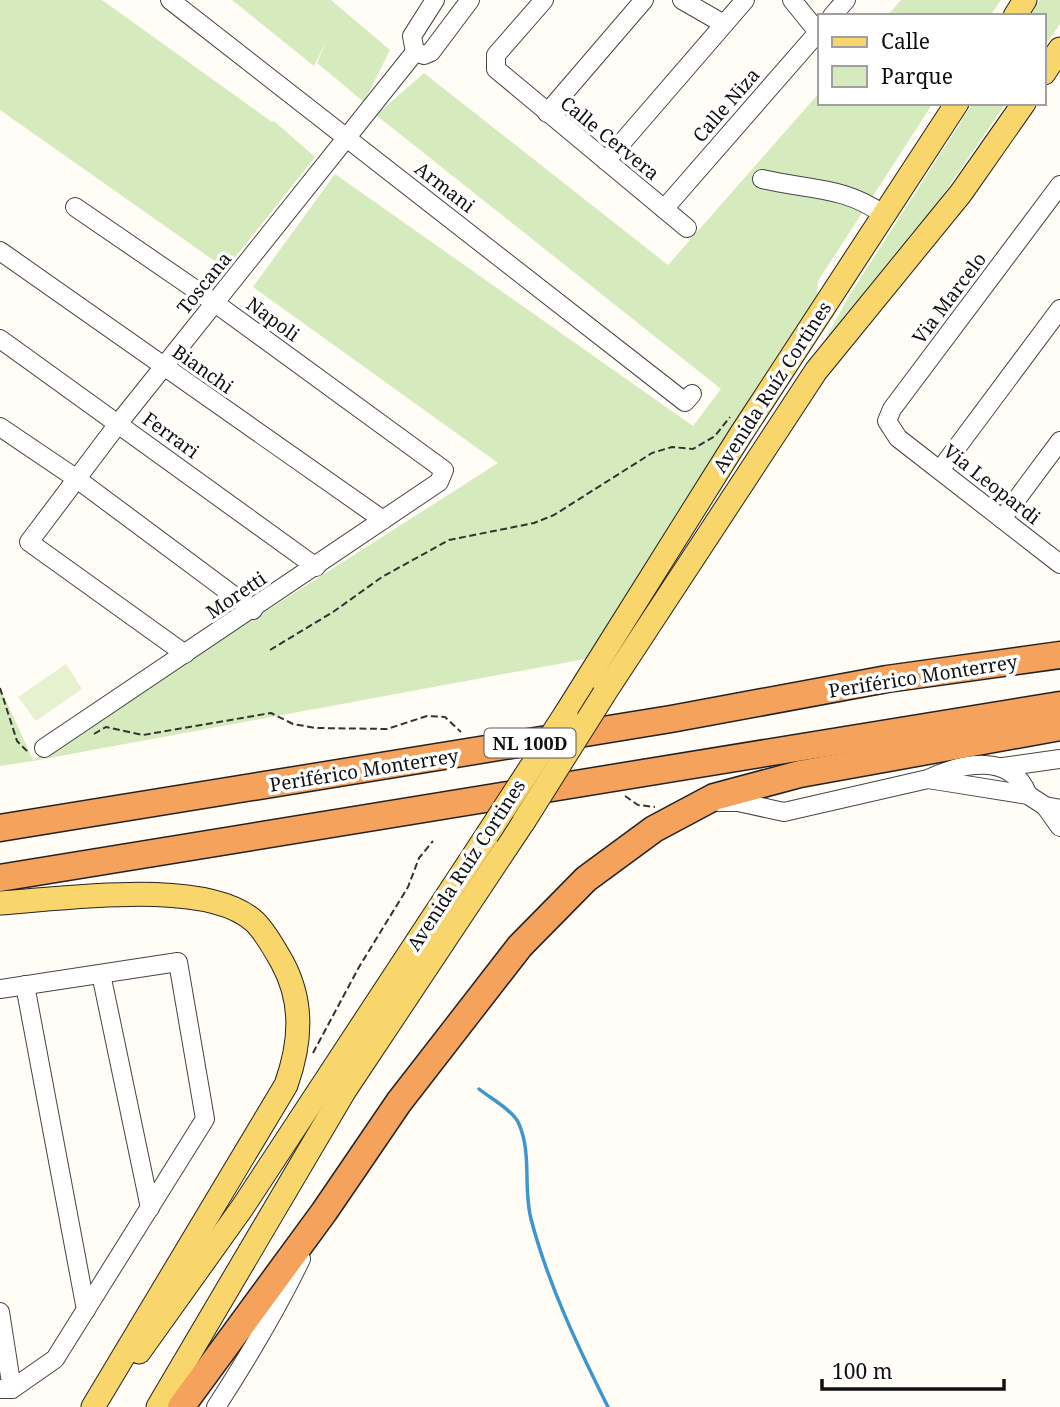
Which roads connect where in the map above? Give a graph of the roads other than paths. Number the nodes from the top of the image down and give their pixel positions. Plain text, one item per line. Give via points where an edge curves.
1 (170, 0) edge
2 (435, 0) edge
3 (470, 0) edge
4 (544, 0) edge
5 (644, 0) edge
6 (682, 0) edge
7 (746, 0) edge
8 (792, 0) edge
9 (846, 0) edge
10 (834, 14) edge
11 (722, 23) junction
12 (818, 30) edge
13 (818, 32) edge
14 (1060, 49) edge
15 (415, 52) junction
16 (1046, 70) edge
17 (956, 105) edge
18 (1023, 105) edge
19 (547, 113) junction
20 (347, 137) junction
21 (606, 161) junction
22 (762, 179) dead end
23 (1060, 186) edge
24 (75, 207) dead end
25 (664, 209) junction
26 (884, 215) junction
27 (687, 228) dead end
28 (0, 251) edge
29 (215, 303) junction
30 (1060, 309) edge
31 (0, 340) edge
32 (164, 367) junction
33 (692, 394) dead end
34 (119, 424) junction
35 (0, 427) edge
36 (898, 438) joint
37 (1060, 441) edge
38 (444, 470) joint
39 (940, 470) junction
40 (77, 479) junction
41 (1002, 519) junction
42 (383, 520) junction
43 (1060, 564) edge
44 (316, 567) junction
45 (253, 610) junction
46 (185, 654) junction
47 (1060, 655) edge
48 (1060, 705) edge
49 (1060, 727) edge
50 (37, 751) road end
51 (1060, 759) edge
52 (1003, 767) junction
53 (928, 779) junction
54 (1028, 795) junction
55 (1053, 807) edge
56 (1060, 827) edge
57 (0, 828) edge
58 (0, 878) edge
59 (0, 903) edge
60 (101, 974) junction
61 (25, 985) junction
62 (0, 989) edge
63 (399, 1102) junction
64 (150, 1208) junction
65 (324, 1212) junction
66 (86, 1310) junction
67 (0, 1312) edge
68 (6, 1389) edge
69 (93, 1407) edge
70 (101, 1407) edge
71 (158, 1407) edge
72 (181, 1407) edge
73 (216, 1407) edge

1 - 20 street, Armani
2 - 15 street via 412,36
3 - 15 street via 431,52
4 - 19 street, Calle Cervera via 496,55 496,69
5 - 19 street
6 - 11 street
7 - 11 street
8 - 12 street
9 - 10 street
11 - 21 street
13 - 25 street, Calle Niza
14 - 16 main road
15 - 20 street, Toscana
17 - 26 main road, Avenida Ruíz Cortines
18 - 71 main road, Avenida Ruíz Cortines, bridge via 961,193 816,371 345,1090
19 - 21 street, Calle Cervera
20 - 29 street, Toscana
20 - 33 street, Armani via 685,402
21 - 25 street, Calle Cervera
22 - 26 street via 846,193
23 - 36 street, Via Marcelo via 892,409 887,421
24 - 29 street, Napoli
25 - 27 street, Calle Cervera
26 - 70 main road, Avenida Ruíz Cortines, bridge via 242,1208
28 - 32 street, Bianchi
29 - 32 street, Toscana
29 - 38 street, Napoli
30 - 39 street
31 - 34 street, Ferrari
32 - 34 street, Toscana
32 - 42 street, Bianchi
34 - 40 street, Toscana
34 - 44 street, Ferrari
35 - 40 street
36 - 39 street, Via Leopardi
37 - 41 street
38 - 42 street, Moretti via 439,482
39 - 41 street, Via Leopardi
40 - 45 street
40 - 46 street, Toscana via 29,542
41 - 43 street, Via Leopardi
42 - 44 street, Moretti
44 - 45 street, Moretti
45 - 46 street, Moretti
46 - 50 street, Moretti
47 - 57 highway, Periférico Monterrey / NL 100D via 887,679 617,729
48 - 58 highway, NL 100D
49 - 63 highway via 800,774 714,797 654,829 586,878 520,946
51 - 52 street
52 - 53 street via 975,764
52 - 54 street via 1015,773
53 - 54 street
53 - 63 street via 784,813 723,800 641,842 561,906
54 - 55 street
55 - 56 street
59 - 69 main road via 146,894 192,897 229,906 254,921 274,946 296,995 299,1031 286,1085
60 - 61 street
60 - 64 street
60 - 64 street via 178,962 205,1119
61 - 62 street
61 - 66 street
63 - 65 highway
64 - 66 street
65 - 72 highway
65 - 73 street via 271,1322
66 - 68 street via 55,1359
67 - 68 street

